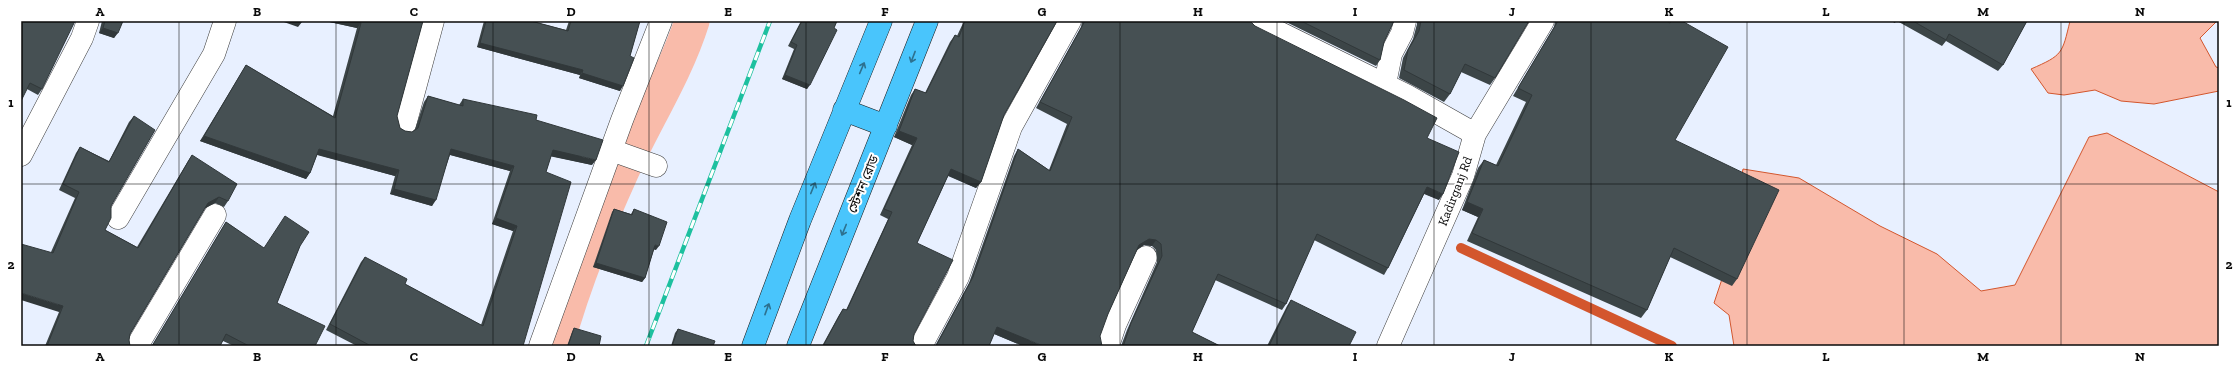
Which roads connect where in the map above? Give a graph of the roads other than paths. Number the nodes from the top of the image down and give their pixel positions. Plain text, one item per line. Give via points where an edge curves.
1 (88, 21) edge
2 (225, 21) edge
3 (433, 21) edge
4 (661, 21) edge
5 (881, 21) edge
6 (927, 21) edge
7 (1070, 21) edge
8 (1256, 21) edge
9 (1405, 21) edge
10 (1543, 21) edge
11 (1385, 84) junction
12 (844, 110) junction
13 (406, 125) dead end
14 (886, 126) junction
15 (1475, 134) junction
16 (611, 150) junction
17 (21, 154) edge
18 (656, 166) dead end
19 (215, 216) dead end
20 (118, 218) dead end
21 (1146, 257) dead end
22 (137, 346) edge
23 (540, 346) edge
24 (753, 346) edge
25 (798, 346) edge
26 (921, 346) edge
27 (1108, 346) edge
28 (1388, 346) edge

1 - 17 street
2 - 20 street via 214,54
3 - 13 street
4 - 16 street
12 -> 5 highway
6 -> 14 highway, স্টেশন রোড
7 - 26 street via 1011,127 958,276
8 - 11 street
9 - 11 street via 1391,54
10 - 15 street, Kadirganj Rd
11 - 15 street
12 - 14 highway
24 -> 12 highway
14 -> 25 highway, স্টেশন রোড
15 - 28 street, Kadirganj Rd via 1463,176
16 - 18 street
16 - 23 street
19 - 22 street
21 - 27 street

